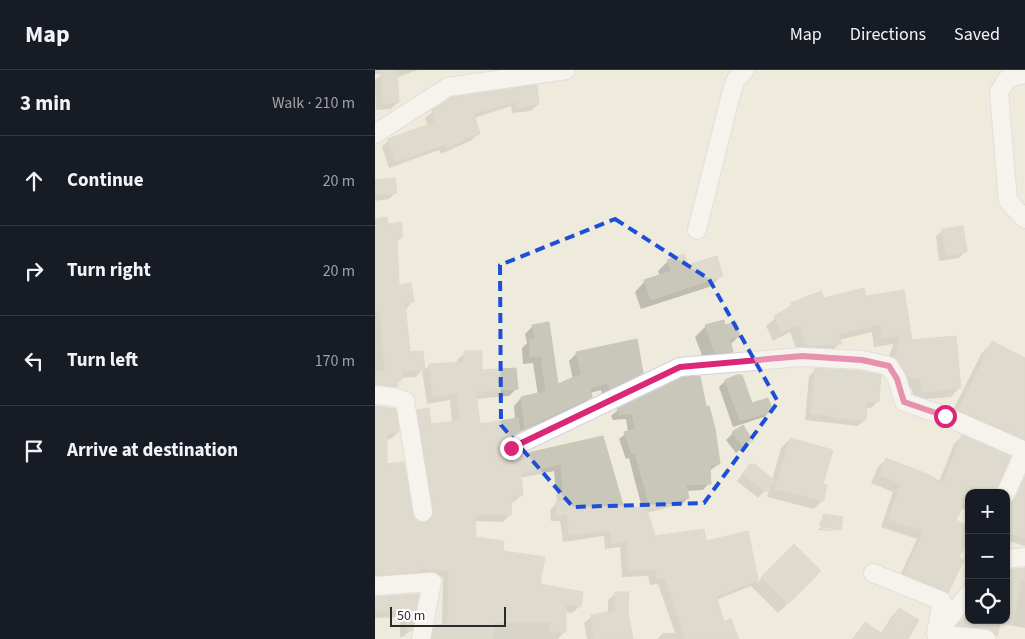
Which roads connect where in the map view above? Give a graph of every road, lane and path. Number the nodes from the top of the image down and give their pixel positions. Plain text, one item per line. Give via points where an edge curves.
1 (566, 70) edge
2 (745, 70) edge
3 (1025, 74) edge
4 (375, 134) edge
5 (1025, 219) edge
6 (697, 230) dead end
7 (375, 395) edge
8 (511, 448) dead end
9 (1025, 451) edge
10 (1008, 489) edge
11 (423, 512) dead end
12 (1025, 557) edge
13 (1010, 558) edge
14 (873, 573) dead end
15 (375, 586) edge
16 (965, 599) edge
17 (934, 636) edge
18 (421, 639) edge
19 (986, 639) edge

1 - 4 street via 448,88
2 - 6 street via 735,81
3 - 5 street via 1008,78 999,92 1008,201
7 - 11 street via 405,401
8 - 9 street via 680,367 802,356 862,360 889,366 904,402
9 - 10 street
12 - 13 street
14 - 17 street via 943,601
15 - 18 street via 432,582
16 - 17 street
17 - 19 street

